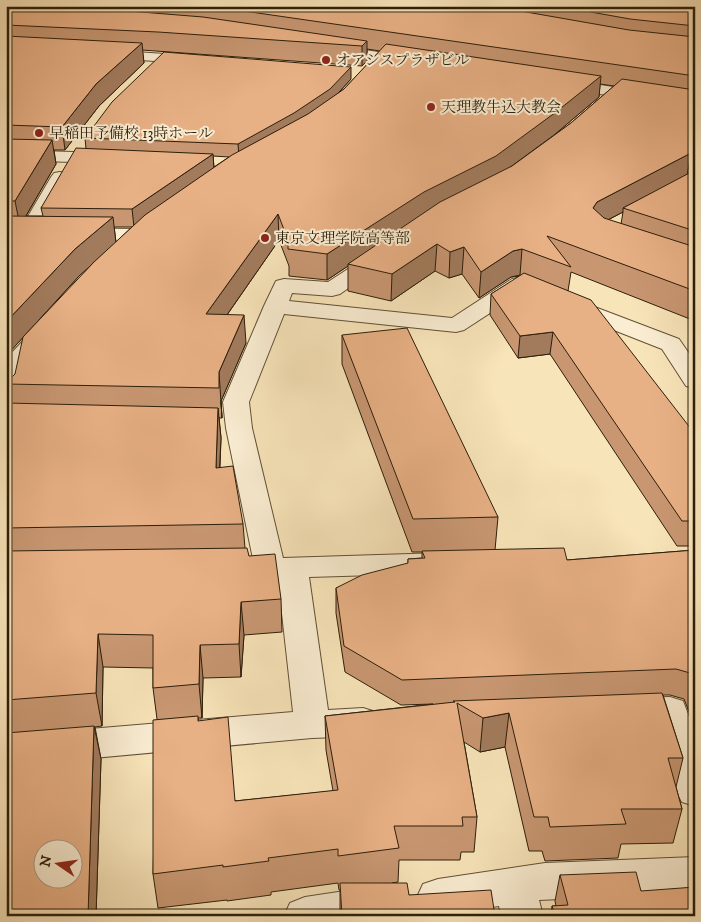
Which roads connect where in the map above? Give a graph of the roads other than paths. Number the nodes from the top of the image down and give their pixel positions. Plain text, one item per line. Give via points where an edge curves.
1 (207, 46) edge
2 (93, 47) edge
3 (318, 47) edge
4 (160, 57) junction
5 (193, 59) junction
6 (213, 61) edge
7 (430, 64) edge
8 (146, 70) edge
9 (548, 82) edge
10 (617, 92) junction
11 (695, 106) edge
12 (596, 110) edge
13 (83, 141) dead end
14 (6, 155) edge
15 (72, 156) junction
16 (121, 159) edge
17 (6, 234) edge
18 (28, 234) junction
19 (398, 245) edge
20 (121, 253) edge
21 (275, 306) junction
22 (55, 320) edge
23 (11, 362) edge
24 (695, 381) edge
25 (9, 416) edge
26 (469, 563) edge
27 (281, 568) junction
28 (221, 569) edge
29 (600, 714) edge
30 (392, 721) edge
31 (312, 724) junction
32 (6, 751) edge
33 (695, 791) edge
34 (695, 874) edge
35 (519, 901) edge
36 (304, 916) edge

1 - 5 street
2 - 4 street
3 - 7 street via 377,62
4 - 5 street
4 - 8 street
5 - 6 street
9 - 10 street
10 - 11 street
10 - 12 street
13 - 15 street
14 - 15 street
15 - 16 street
15 - 18 street
17 - 18 street
18 - 20 street via 148,230
19 - 21 street via 332,289 284,286
21 - 24 street via 456,324 520,284 671,344
21 - 27 street via 236,402 229,428
22 - 23 street
23 - 25 street
26 - 27 street
27 - 28 street
27 - 31 street
29 - 33 street via 670,711
30 - 31 street
31 - 32 street
34 - 35 street via 545,881
35 - 36 street

